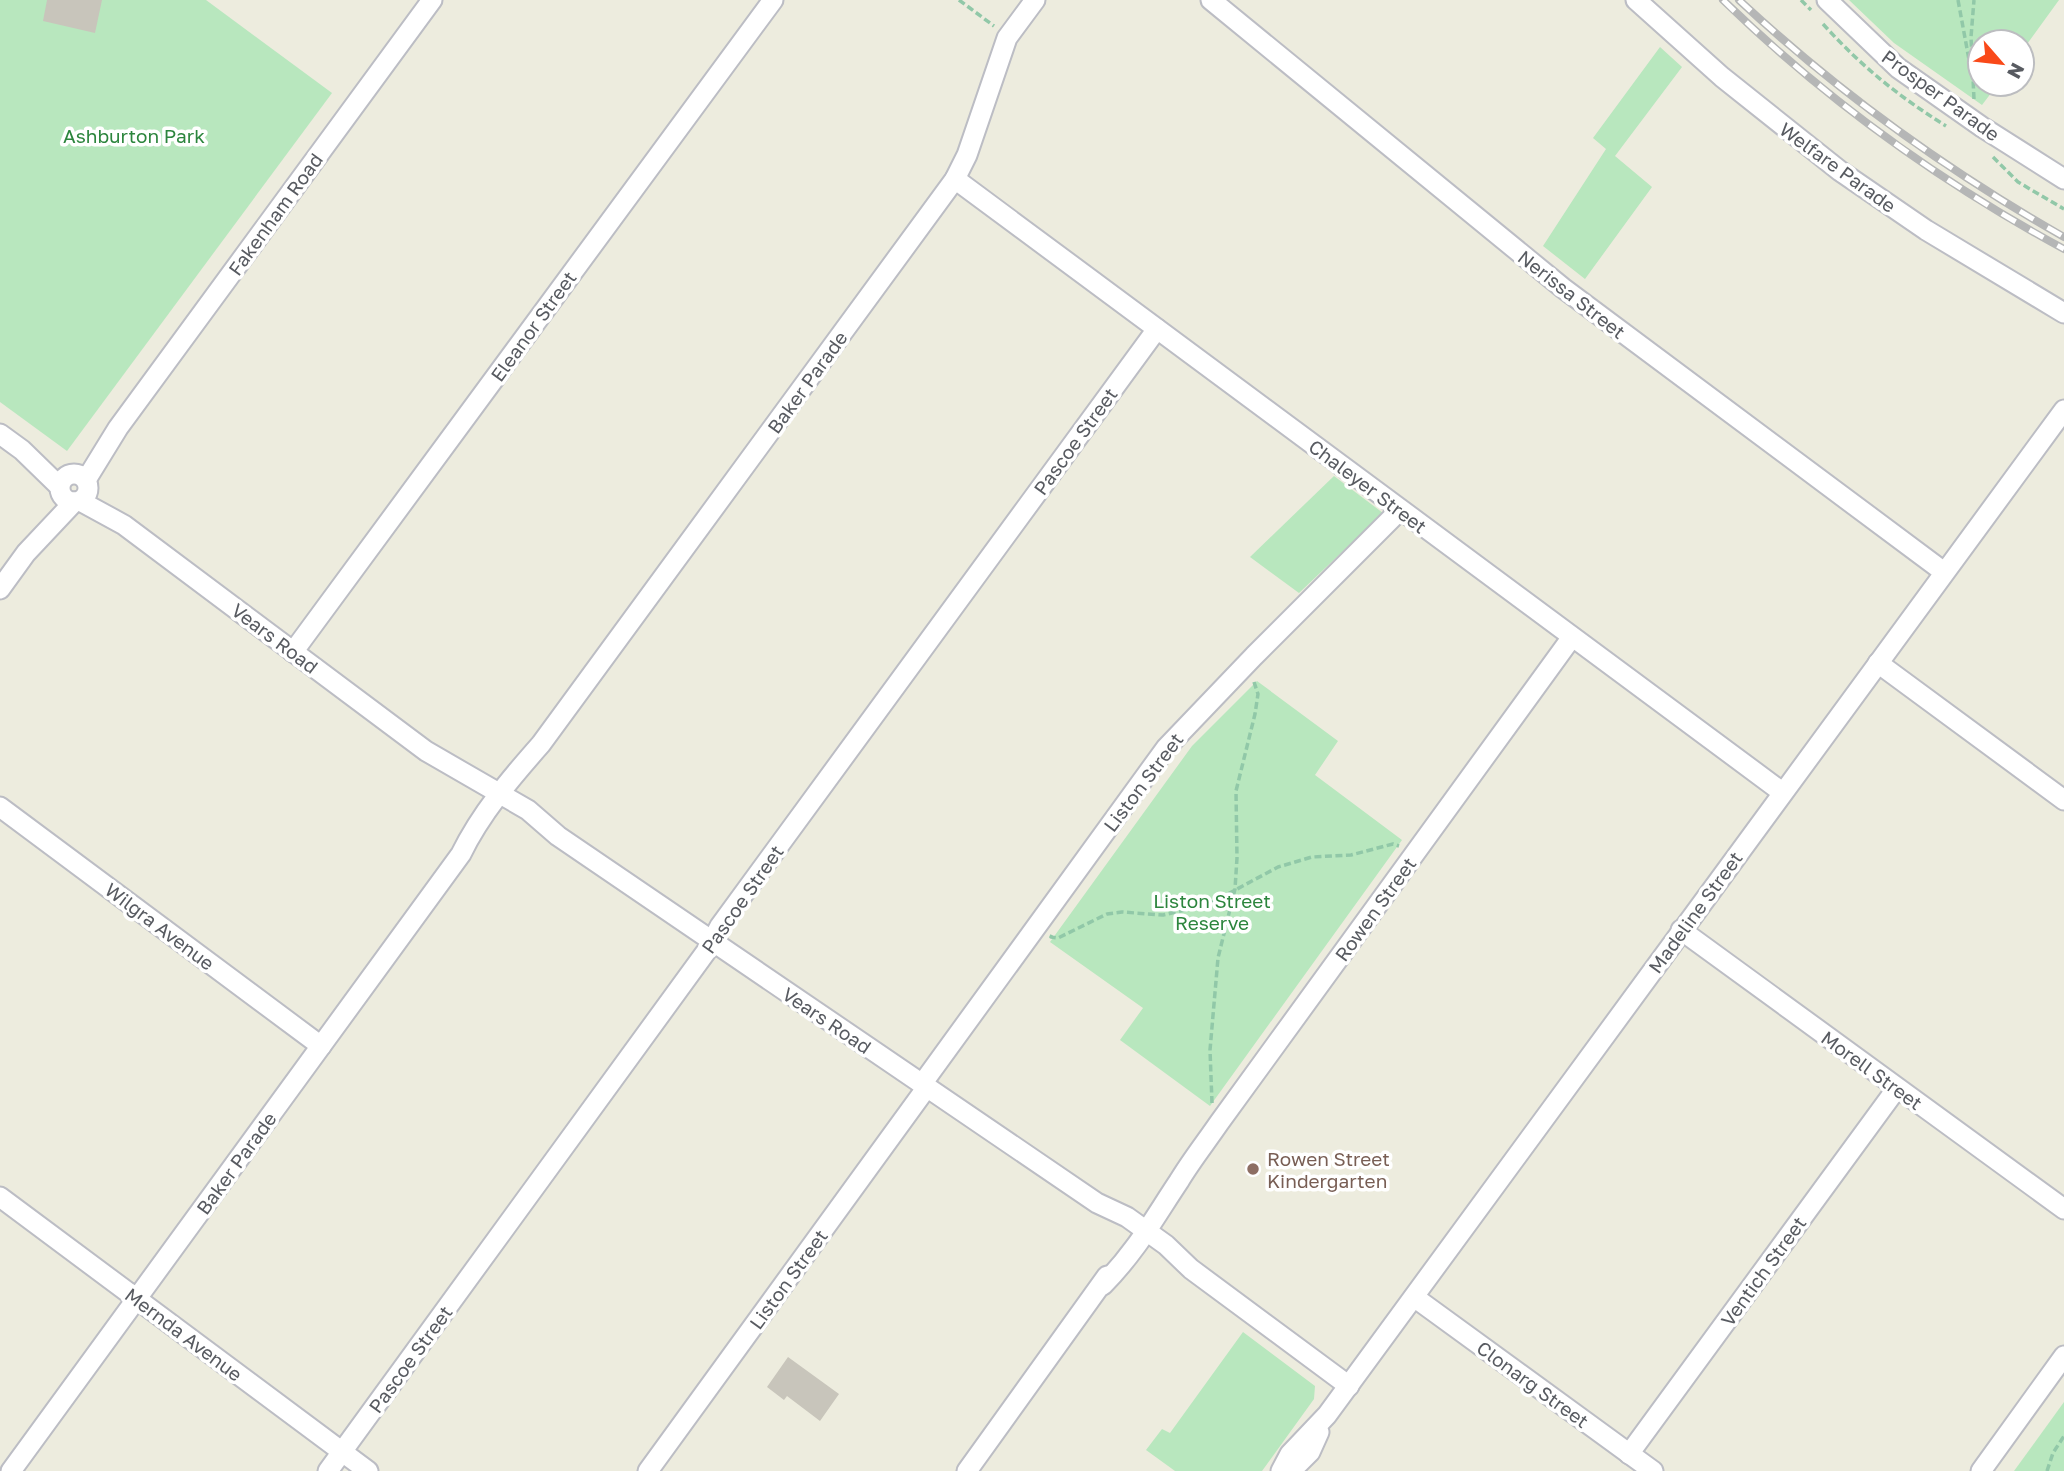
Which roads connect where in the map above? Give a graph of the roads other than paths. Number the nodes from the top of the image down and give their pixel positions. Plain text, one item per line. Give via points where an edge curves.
1 (432, 0) edge
2 (774, 0) edge
3 (1035, 0) edge
4 (1211, 0) edge
5 (1636, 0) edge
6 (1827, 0) edge
7 (2064, 178) edge
8 (955, 179) junction
9 (2062, 310) edge
10 (1157, 329) junction
11 (2064, 410) edge
12 (0, 434) edge
13 (74, 487) junction
14 (1400, 510) junction
15 (1944, 572) junction
16 (0, 589) edge
17 (1572, 637) junction
18 (293, 652) junction
19 (1878, 663) junction
20 (1782, 792) junction
21 (2064, 800) edge
22 (499, 801) junction
23 (0, 807) edge
24 (1681, 930) junction
25 (711, 941) junction
26 (321, 1046) junction
27 (924, 1086) junction
28 (1897, 1088) junction
29 (0, 1196) edge
30 (2064, 1209) edge
31 (1141, 1233) junction
32 (1414, 1297) junction
33 (136, 1300) junction
34 (2064, 1356) edge
35 (1349, 1386) junction
36 (1327, 1415) junction
37 (342, 1452) junction
38 (1629, 1454) junction
39 (11, 1471) edge
40 (328, 1471) edge
41 (368, 1471) edge
42 (648, 1471) edge
43 (967, 1471) edge
44 (1281, 1471) edge
45 (1292, 1471) edge
46 (1653, 1471) edge
47 (1981, 1471) edge

1 - 13 street, Fakenham Road
2 - 18 street, Eleanor Street
3 - 8 street, Baker Parade via 1007,38
4 - 15 street, Nerissa Street via 1584,304
5 - 9 street, Welfare Parade via 1731,85 1840,171 1926,230
6 - 7 street, Prosper Parade via 1898,68
8 - 10 street, Chaleyer Street
8 - 22 street, Baker Parade
10 - 14 street, Chaleyer Street
10 - 25 street, Pascoe Street
11 - 15 street, Madeline Street
12 - 13 street, Vears Road
13 - 16 street, Fakenham Road
13 - 18 street, Vears Road
14 - 17 street, Chaleyer Street
14 - 27 street, Liston Street via 1166,748
15 - 19 street, Madeline Street
17 - 20 street, Chaleyer Street
17 - 31 street, Rowen Street
18 - 22 street, Vears Road
19 - 20 street, Madeline Street
19 - 21 street
20 - 24 street, Madeline Street
22 - 25 street, Vears Road via 541,819 558,836
22 - 26 street, Baker Parade via 482,834 461,854
23 - 26 street, Wilgra Avenue
24 - 28 street, Morell Street
24 - 32 street, Madeline Street
25 - 27 street, Vears Road
25 - 37 street, Pascoe Street
26 - 33 street, Baker Parade
27 - 31 street, Vears Road via 1097,1203 1120,1225
27 - 42 street, Liston Street
28 - 30 street, Morell Street
28 - 38 street, Ventich Street
29 - 33 street, Mernda Avenue
31 - 35 street, Vears Road
31 - 43 street, Rowen Street via 1125,1262 1103,1285
32 - 35 street, Madeline Street
32 - 38 street, Clonarg Street
33 - 37 street, Mernda Avenue
33 - 39 street, Baker Parade
34 - 47 street
35 - 36 street, Madeline Street
36 - 44 street, Madeline Street via 1290,1454
36 - 45 street, Madeline Street via 1310,1452
37 - 40 street, Pascoe Street
37 - 41 street, Mernda Avenue
38 - 46 street, Clonarg Street

